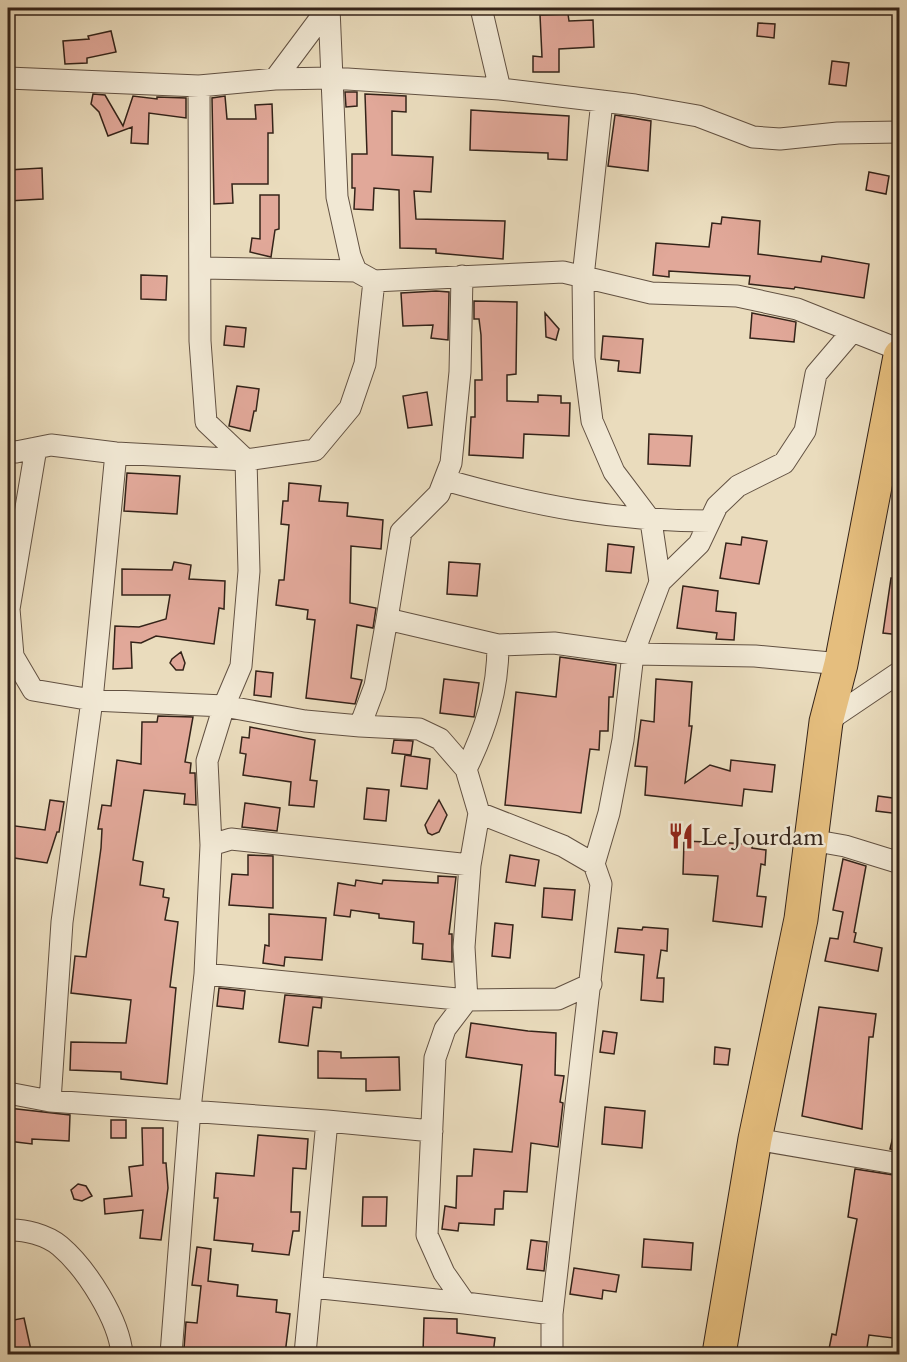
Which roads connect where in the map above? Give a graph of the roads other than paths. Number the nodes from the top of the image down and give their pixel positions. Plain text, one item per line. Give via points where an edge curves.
1 (329, 8) edge
2 (481, 8) edge
3 (8, 78) edge
4 (332, 78) junction
5 (275, 79) junction
6 (199, 86) junction
7 (500, 89) junction
8 (602, 101) junction
9 (900, 132) edge
10 (202, 268) junction
11 (365, 276) junction
12 (462, 276) junction
13 (583, 277) junction
14 (851, 333) junction
15 (900, 350) edge
16 (900, 356) edge
17 (36, 448) junction
18 (8, 451) edge
19 (116, 453) junction
20 (246, 460) junction
21 (445, 480) junction
22 (651, 521) junction
23 (710, 521) junction
24 (660, 582) junction
25 (387, 619) junction
26 (498, 645) junction
27 (633, 654) junction
28 (840, 664) junction
29 (900, 672) edge
30 (92, 700) junction
31 (224, 706) junction
32 (826, 722) junction
33 (360, 726) junction
34 (466, 769) junction
35 (479, 813) junction
36 (811, 840) junction
37 (211, 845) junction
38 (900, 863) edge
39 (594, 864) junction
40 (470, 865) junction
41 (205, 974) junction
42 (591, 984) junction
43 (467, 1000) junction
44 (8, 1093) edge
45 (50, 1101) junction
46 (190, 1109) junction
47 (327, 1120) junction
48 (432, 1131) junction
49 (755, 1139) junction
50 (900, 1164) edge
51 (8, 1230) edge
52 (312, 1287) junction
53 (465, 1304) junction
54 (552, 1314) junction
55 (122, 1354) edge
56 (171, 1354) edge
57 (305, 1354) edge
58 (552, 1354) edge
59 (719, 1354) edge

1 - 4 street
1 - 5 street
2 - 7 street
3 - 6 street
4 - 5 street
4 - 7 street
4 - 11 street via 337,196 350,256
5 - 6 street
6 - 10 street
7 - 8 street
8 - 9 street via 698,116 753,137
8 - 13 street
10 - 11 street
10 - 20 street via 200,341 206,422
11 - 12 street
11 - 20 street via 365,364 351,408 315,450
12 - 13 street via 563,272
12 - 21 street via 460,372 451,463
13 - 14 street via 651,293 737,296 797,309
13 - 22 street via 584,358 592,421 614,472
14 - 15 street
14 - 23 street via 816,374 805,431 784,463 738,486 717,506
16 - 28 main road
17 - 18 street
17 - 19 street via 51,445
17 - 30 street via 9,609 13,656 33,690
19 - 20 street
19 - 30 street
20 - 31 street via 249,571 241,666
21 - 22 street via 553,508
21 - 25 street via 439,494 401,532
22 - 23 street
22 - 24 street
23 - 24 street via 699,544
24 - 27 street
25 - 26 street
25 - 33 street via 375,686
26 - 27 street via 554,643
26 - 34 street via 498,675 492,704 483,737
27 - 28 street via 755,656
27 - 39 street via 611,802
28 - 32 main road
29 - 32 street
30 - 31 street
30 - 45 street via 62,922
31 - 33 street via 305,721
31 - 37 street via 207,761
32 - 36 main road
33 - 34 street via 418,729 440,739
34 - 35 street
35 - 39 street via 563,846
35 - 40 street
36 - 38 street
36 - 49 main road via 801,919
37 - 40 street via 231,839
37 - 41 street
39 - 42 street via 601,884
40 - 43 street via 464,947
41 - 43 street
41 - 46 street
42 - 43 street via 558,999
42 - 54 street
43 - 48 street via 445,1029 435,1058
44 - 45 street
45 - 46 street
46 - 47 street
46 - 56 street
47 - 48 street
47 - 52 street
48 - 53 street via 427,1236 444,1273
49 - 50 street
49 - 59 main road
51 - 55 street via 23,1230 59,1245 93,1283 120,1339
52 - 53 street
52 - 57 street
53 - 54 street
54 - 58 street

